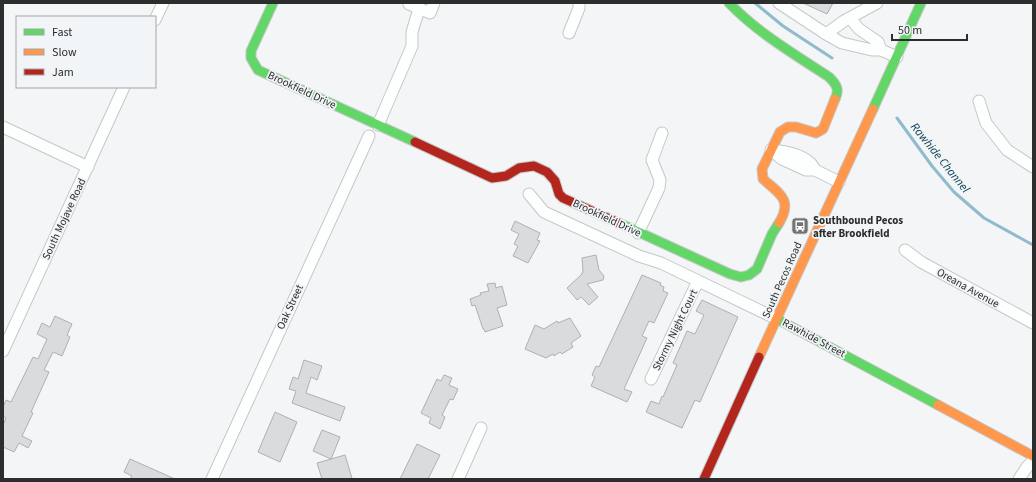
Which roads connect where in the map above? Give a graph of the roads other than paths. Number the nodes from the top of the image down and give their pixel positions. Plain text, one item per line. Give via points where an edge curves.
1 (163, 3) edge
2 (273, 3) edge
3 (409, 3) edge
4 (434, 3) edge
5 (579, 3) edge
6 (729, 3) edge
7 (779, 3) edge
8 (877, 3) edge
9 (921, 3) edge
10 (419, 9) junction
11 (156, 18) edge
12 (850, 18) junction
13 (569, 33) dead end
14 (826, 34) junction
15 (881, 50) junction
16 (897, 57) junction
17 (124, 88) edge
18 (979, 101) dead end
19 (378, 126) junction
20 (3, 128) edge
21 (662, 133) dead end
22 (369, 136) dead end
23 (771, 150) junction
24 (88, 166) junction
25 (1033, 167) edge
26 (839, 182) junction
27 (529, 194) dead end
28 (638, 232) junction
29 (905, 250) dead end
30 (698, 281) junction
31 (777, 319) junction
32 (1033, 323) edge
33 (3, 350) edge
34 (651, 379) dead end
35 (481, 428) dead end
36 (1033, 456) edge
37 (1033, 461) edge
38 (212, 479) edge
39 (458, 479) edge
40 (704, 479) edge
41 (1019, 479) edge

1 - 11 street
2 - 19 street, Brookfield Drive via 251,51 251,58 258,70
3 - 10 street
4 - 10 street via 430,13
5 - 13 street
6 - 23 street, Brookfield Drive via 758,30 829,77 836,85 838,93 823,129 816,133 788,127 780,132
7 - 14 street
8 - 12 street
9 - 16 street, South Pecos Road
10 - 19 street via 412,32 412,46
12 - 14 street
12 - 15 street via 859,29 878,42
14 - 15 street via 842,43
15 - 16 street
16 - 26 street, South Pecos Road
17 - 24 street, South Mojave Road
18 - 25 street via 986,123 1007,150
19 - 28 street, Brookfield Drive via 492,178 506,176 519,168 534,166 547,172 555,181 563,198
20 - 24 street
21 - 28 street via 652,160 660,180 659,188
22 - 38 street, Oak Street
23 - 26 street via 786,151 810,162 815,170
23 - 28 street, Brookfield Drive via 762,169 763,179 785,202 785,213 772,234 757,269 749,275 740,277 730,274
24 - 33 street, South Mojave Road
26 - 31 street, South Pecos Road
27 - 30 street, Rawhide Street via 544,212
29 - 32 street, Oreana Avenue via 921,262
30 - 31 street, Rawhide Street
30 - 34 street, Stormy Night Court
31 - 36 street, Rawhide Street
31 - 40 street, South Pecos Road
35 - 39 street
37 - 41 street

